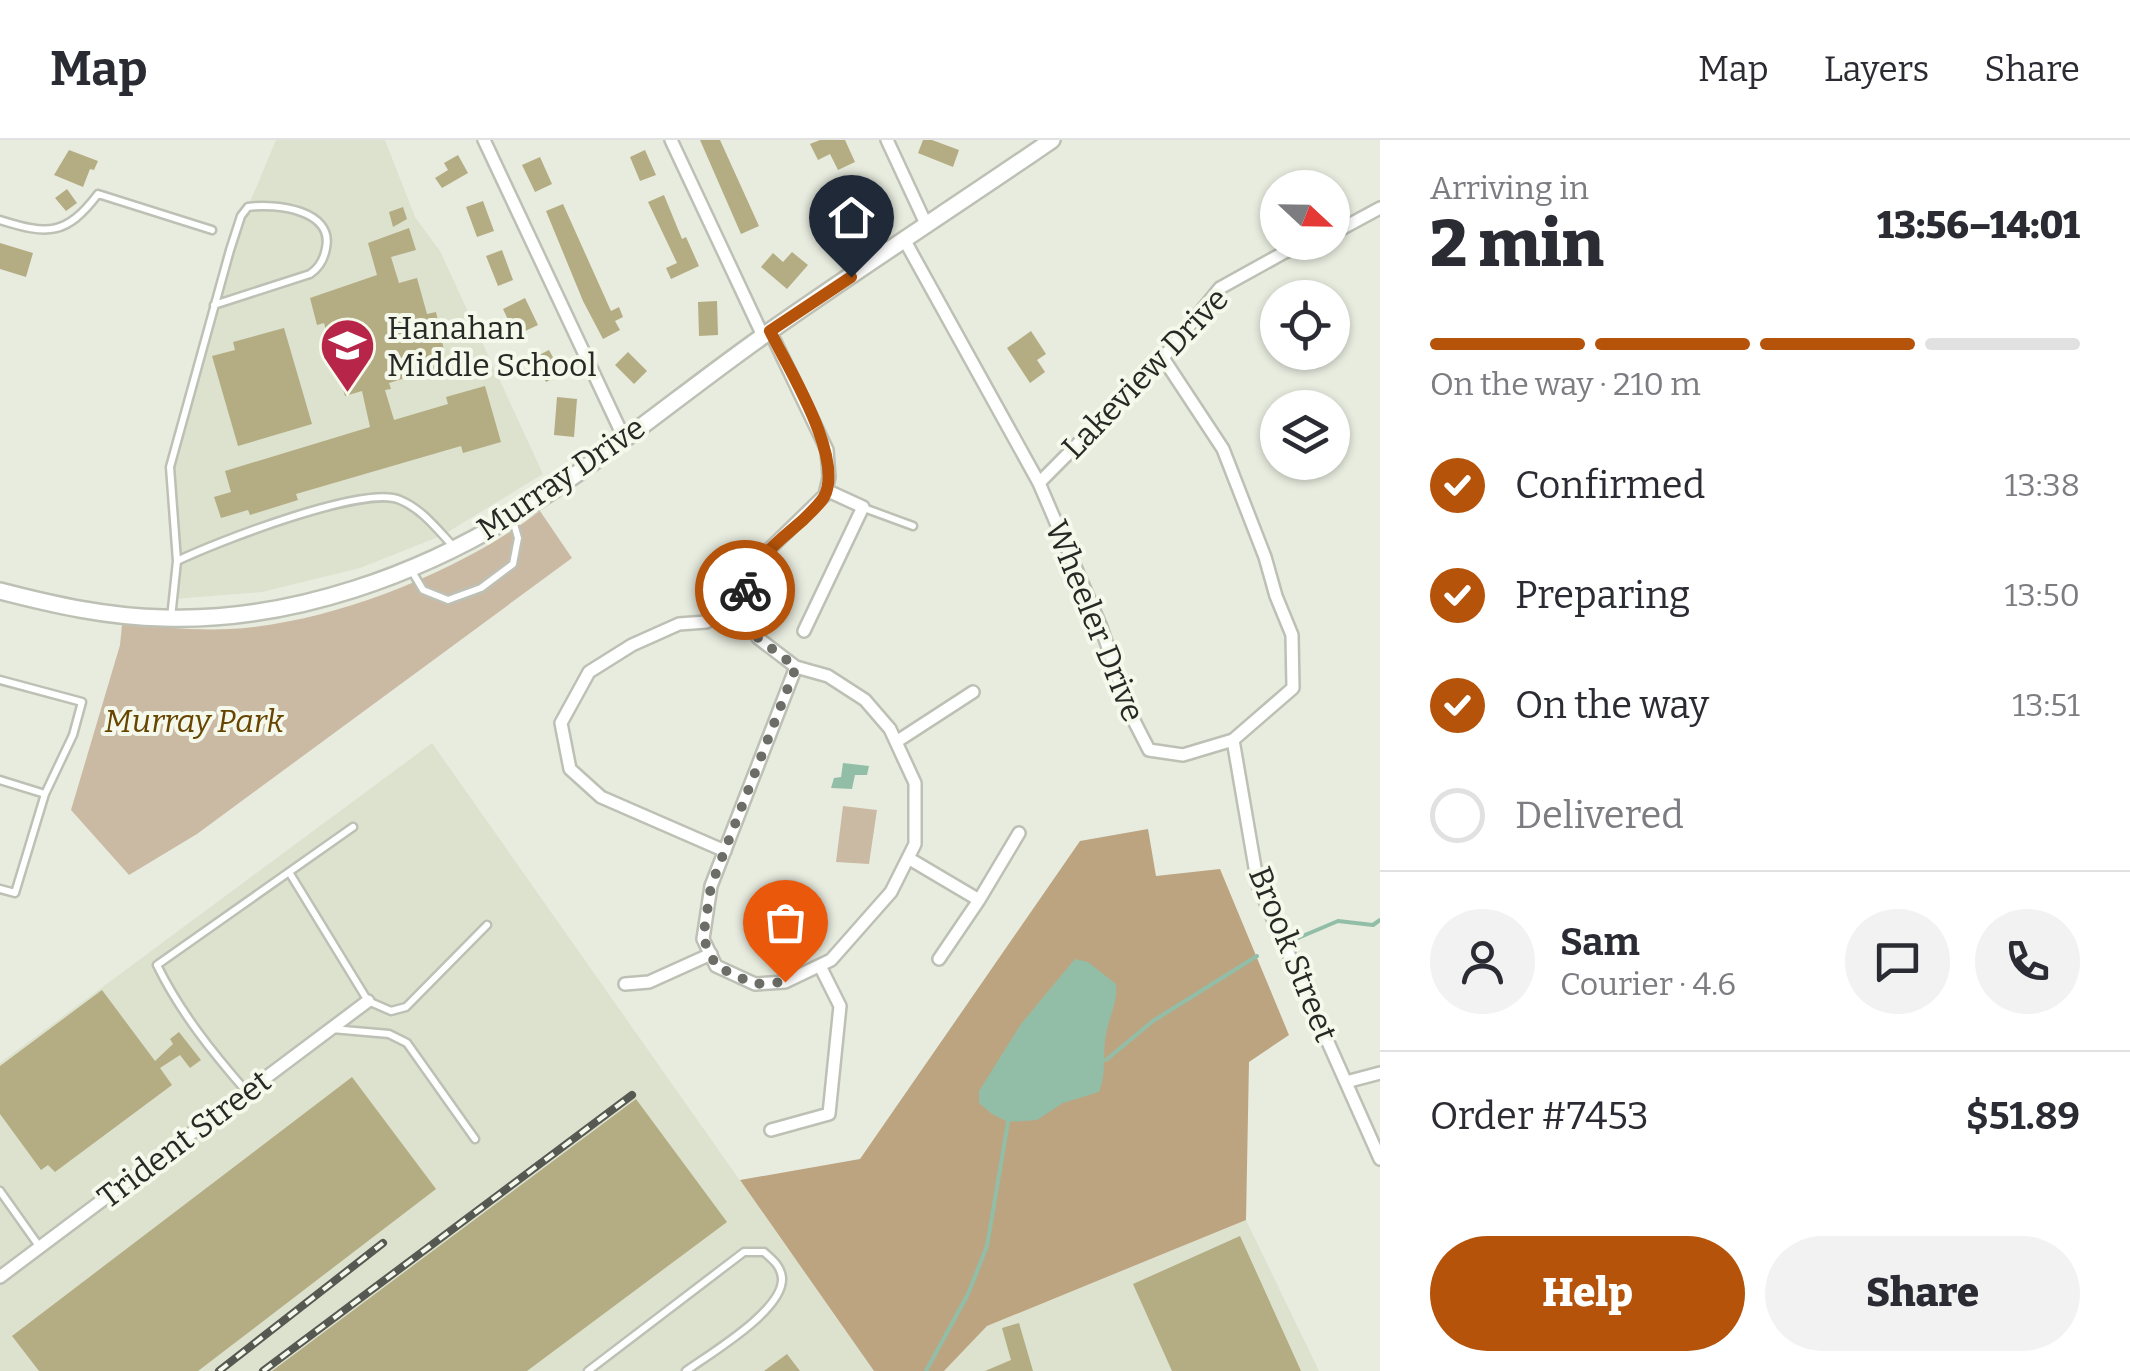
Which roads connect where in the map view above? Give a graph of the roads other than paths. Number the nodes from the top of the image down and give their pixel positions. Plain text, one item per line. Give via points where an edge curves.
1 (484, 140) edge
2 (671, 140) edge
3 (887, 140) edge
4 (1052, 140) edge
5 (1380, 208) edge
6 (0, 220) edge
7 (1350, 224) edge
8 (927, 226) junction
9 (212, 230) dead end
10 (904, 241) junction
11 (1271, 260) edge
12 (214, 305) junction
13 (767, 334) junction
14 (1163, 358) junction
15 (624, 438) junction
16 (1039, 483) junction
17 (826, 490) junction
18 (862, 507) junction
19 (512, 517) junction
20 (913, 526) dead end
21 (454, 547) junction
22 (176, 561) junction
23 (409, 567) junction
24 (0, 591) edge
25 (739, 606) junction
26 (171, 618) junction
27 (804, 631) dead end
28 (796, 667) junction
29 (0, 680) edge
30 (973, 692) dead end
31 (1233, 740) junction
32 (896, 742) junction
33 (0, 780) edge
34 (45, 794) junction
35 (353, 827) dead end
36 (1018, 833) dead end
37 (725, 851) junction
38 (908, 858) junction
39 (288, 872) junction
40 (0, 889) edge
41 (979, 900) junction
42 (487, 924) dead end
43 (711, 954) junction
44 (940, 959) dead end
45 (820, 966) junction
46 (625, 984) dead end
47 (368, 1000) junction
48 (330, 1029) junction
49 (1380, 1073) edge
50 (1346, 1082) junction
51 (246, 1092) junction
52 (772, 1130) dead end
53 (475, 1139) dead end
54 (1380, 1159) edge
55 (0, 1192) edge
56 (40, 1247) junction
57 (0, 1276) edge
58 (588, 1371) edge
59 (686, 1371) edge

1 - 15 street
2 - 13 street
3 - 8 street
4 - 8 street, Murray Drive
5 - 7 street
6 - 9 lane via 49,232 72,223 98,194
8 - 10 street, Murray Drive
10 - 13 street, Murray Drive
10 - 16 street, Wheeler Drive
11 - 14 street, Lakeview Drive via 1220,288
12 - 12 lane via 319,268 328,236 322,223 297,210 248,207
12 - 22 lane via 170,466
13 - 15 street, Murray Drive
13 - 17 street via 827,450
14 - 16 street, Lakeview Drive
14 - 31 street, Wheeler Drive via 1222,450 1292,635 1293,688
15 - 19 street, Murray Drive
16 - 31 street, Wheeler Drive via 1149,750 1183,756
17 - 18 street
17 - 25 street via 754,564
18 - 20 lane
18 - 27 street
19 - 21 street, Murray Drive
19 - 23 lane via 518,538 513,564 481,588 448,600 423,590
21 - 22 lane via 398,498 375,496
21 - 23 street, Murray Drive
22 - 26 lane
23 - 26 street, Murray Drive via 274,609
24 - 26 street, Murray Drive via 76,610
25 - 28 street via 758,638
25 - 37 street via 706,622 679,624 589,672 560,723 570,769 602,798
28 - 32 street via 828,676 865,700
28 - 37 street
29 - 34 lane via 82,702
30 - 32 street
31 - 50 street, Brook Street via 1258,885
32 - 38 street via 916,783 915,844
33 - 34 lane
34 - 40 lane via 14,893
35 - 39 lane
36 - 41 street
37 - 43 street via 703,938
38 - 41 street
38 - 45 street via 891,892
39 - 47 lane
39 - 51 lane via 157,966 171,995
41 - 44 street
42 - 47 lane via 406,1008 391,1011
43 - 45 street via 716,966 754,984 785,982
43 - 46 street via 649,982
45 - 52 street via 840,1006 829,1114
47 - 48 street, Trident Street
48 - 51 street, Trident Street
48 - 53 lane via 407,1042
49 - 50 street
50 - 54 street, Brook Street
51 - 56 street, Trident Street
55 - 56 lane
56 - 57 street, Trident Street
58 - 59 lane via 744,1252 764,1252 783,1280 776,1300

